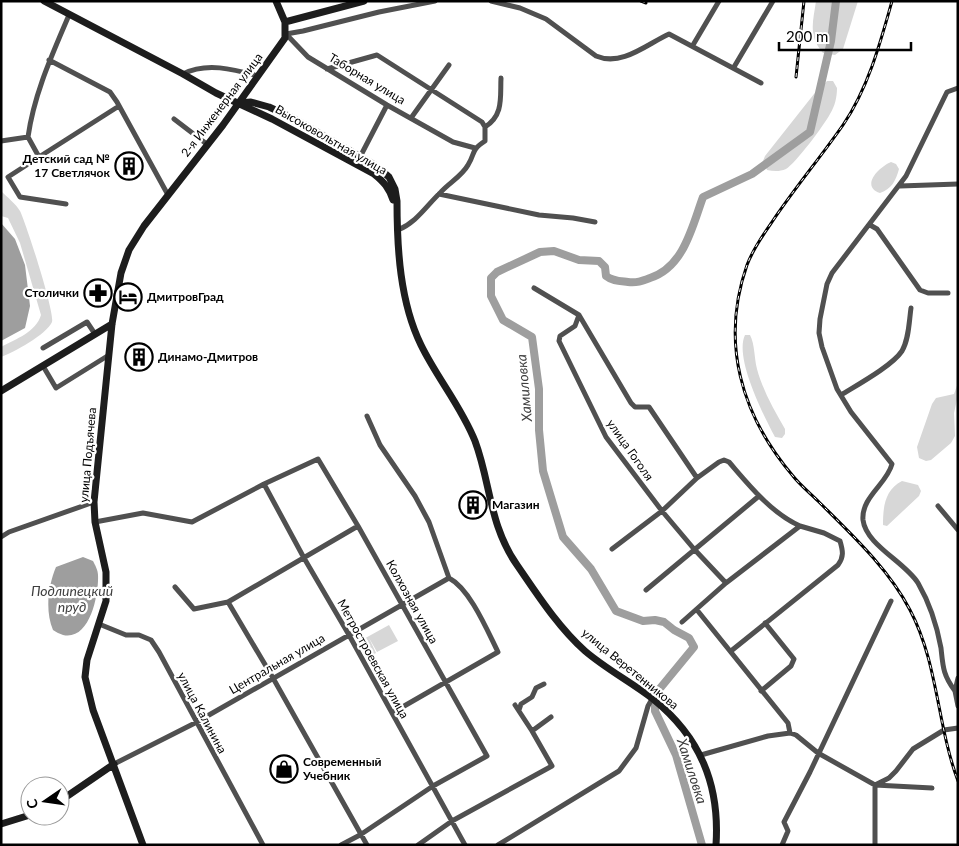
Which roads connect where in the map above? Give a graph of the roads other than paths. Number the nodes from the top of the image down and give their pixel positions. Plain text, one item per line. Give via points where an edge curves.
1 (44, 1) edge
2 (276, 1) edge
3 (364, 1) edge
4 (435, 1) edge
5 (491, 1) edge
6 (719, 1) edge
7 (773, 1) edge
8 (69, 15) junction
9 (285, 22) junction
10 (286, 34) junction
11 (693, 45) junction
12 (50, 60) junction
13 (449, 65) dead end
14 (734, 67) junction
15 (327, 69) junction
16 (183, 74) junction
17 (258, 76) junction
18 (501, 78) dead end
19 (761, 82) dead end
20 (958, 88) edge
21 (432, 89) junction
22 (240, 103) junction
23 (387, 105) junction
24 (119, 106) junction
25 (174, 118) dead end
26 (411, 118) junction
27 (485, 127) junction
28 (28, 137) junction
29 (1, 141) edge
30 (208, 145) junction
31 (475, 148) junction
32 (39, 157) junction
33 (360, 157) junction
34 (958, 184) edge
35 (900, 186) junction
36 (439, 194) junction
37 (168, 195) junction
38 (66, 204) dead end
39 (397, 213) junction
40 (595, 222) dead end
41 (870, 225) junction
42 (398, 230) junction
43 (534, 288) dead end
44 (948, 293) dead end
45 (911, 308) dead end
46 (579, 316) junction
47 (112, 324) junction
48 (95, 334) junction
49 (43, 348) dead end
50 (109, 355) junction
51 (43, 366) junction
52 (1, 391) edge
53 (841, 395) junction
54 (367, 416) dead end
55 (698, 478) junction
56 (264, 484) junction
57 (759, 496) junction
58 (94, 502) junction
59 (938, 506) dead end
60 (662, 511) junction
61 (95, 522) junction
62 (358, 526) junction
63 (800, 526) junction
64 (958, 530) edge
65 (1, 537) edge
66 (612, 549) dead end
67 (694, 549) junction
68 (304, 558) junction
69 (449, 578) junction
70 (726, 583) junction
71 (175, 587) dead end
72 (646, 590) dead end
73 (891, 601) dead end
74 (228, 602) junction
75 (401, 606) junction
76 (697, 610) junction
77 (682, 622) dead end
78 (765, 623) junction
79 (98, 624) junction
80 (349, 635) junction
81 (731, 651) junction
82 (273, 678) junction
83 (958, 678) edge
84 (446, 682) junction
85 (544, 684) dead end
86 (761, 691) junction
87 (955, 691) junction
88 (652, 699) junction
89 (958, 706) edge
90 (392, 713) junction
91 (551, 717) dead end
92 (195, 723) junction
93 (958, 728) edge
94 (532, 731) junction
95 (790, 733) junction
96 (818, 753) junction
97 (701, 754) junction
98 (114, 764) junction
99 (875, 785) junction
100 (433, 786) junction
101 (932, 788) dead end
102 (70, 794) edge
103 (20, 818) edge
104 (452, 821) junction
105 (1, 824) edge
106 (360, 835) junction
107 (143, 845) edge
108 (263, 845) edge
109 (341, 845) edge
110 (366, 845) edge
111 (418, 845) edge
112 (465, 845) edge
113 (498, 845) edge
114 (716, 845) edge
115 (782, 845) edge
116 (875, 845) edge

1 - 8 main road, Высоковольтная улица
2 - 9 main road
3 - 9 main road
4 - 10 street
5 - 11 street via 546,19 604,59 627,56 669,34
6 - 11 street
7 - 14 street
8 - 12 street
8 - 16 main road, Высоковольтная улица
9 - 10 main road
10 - 15 street, Таборная улица via 308,57
10 - 17 main road, 2-я Инженерная улица
11 - 14 street
12 - 24 street via 110,92
12 - 28 street via 32,111
13 - 21 street
14 - 19 street
15 - 21 street via 377,55
15 - 23 street, Таборная улица
16 - 17 street via 193,69 213,67
16 - 22 main road, Высоковольтная улица
17 - 22 main road, 2-я Инженерная улица
18 - 27 street via 497,116
20 - 35 street via 947,92
21 - 26 street
21 - 27 street
22 - 30 main road, 2-я Инженерная улица
22 - 33 main road, Высоковольтная улица via 251,102 293,118
22 - 39 main road, Высоковольтная улица via 374,174 390,190
23 - 26 street, Таборная улица
23 - 33 street
24 - 32 street
24 - 37 street
25 - 30 street
26 - 31 street, Таборная улица via 453,142
27 - 31 street via 485,141
28 - 29 street
28 - 32 street
30 - 37 main road, 2-я Инженерная улица
31 - 36 street via 468,166
32 - 38 street via 8,177 20,197
33 - 39 main road, Высоковольтная улица via 389,177 395,189
34 - 35 street
35 - 41 street
36 - 40 street via 538,215
36 - 42 street via 410,225
37 - 47 main road, 2-я Инженерная улица via 129,250 121,273
39 - 42 main road, улица Веретенникова
41 - 44 street via 877,229 920,290
41 - 53 street via 832,273 823,304 821,340
42 - 88 main road, улица Веретенникова via 402,279 415,331 470,428 497,528 506,548 570,636 585,651
43 - 46 street
45 - 53 street via 902,350 881,369
46 - 55 street via 631,403 635,407 650,407
46 - 60 street, улица Гоголя via 575,326 560,336 559,341 606,437
47 - 48 main road
47 - 50 main road, улица Подъячева
48 - 49 street via 87,322
48 - 51 main road
50 - 51 street via 56,388
50 - 58 main road, улица Подъячева
51 - 52 main road
53 - 87 street via 892,464 886,478 866,502 863,518 866,531 908,571 920,589 937,630 945,676
54 - 69 street via 380,445 415,496
55 - 57 street via 724,460
55 - 60 street
56 - 61 street via 192,522 143,513
56 - 62 street, Колхозная улица via 318,459
56 - 68 street, Метростроевская улица
57 - 63 street
57 - 67 street
58 - 61 main road, улица Подъячева
58 - 65 street
59 - 64 street
60 - 66 street
60 - 67 street, улица Гоголя
61 - 79 main road, улица Подъячева via 106,572 106,601
62 - 68 street
62 - 75 street, Колхозная улица
63 - 70 street
63 - 78 street via 840,542 843,559
67 - 70 street, улица Гоголя
67 - 72 street
68 - 74 street
68 - 80 street, Метростроевская улица
69 - 75 street, Центральная улица
69 - 84 street via 469,598 498,652
70 - 76 street
71 - 74 street via 194,609
73 - 96 street
74 - 82 street
75 - 80 street, Центральная улица
75 - 84 street, Колхозная улица
76 - 77 street
76 - 81 street
78 - 81 street
78 - 86 street via 794,660
79 - 92 street, улица Калинина via 151,640
79 - 98 main road, улица Подъячева via 86,660 85,677 93,710
80 - 82 street, Центральная улица
80 - 90 street, Метростроевская улица
81 - 86 street
82 - 92 street, Центральная улица
82 - 106 street
83 - 87 street
84 - 90 street
84 - 100 street, Колхозная улица via 487,756
85 - 94 street via 517,708
86 - 95 street via 788,723
87 - 89 street
88 - 97 main road, улица Веретенникова via 681,727
88 - 113 street via 636,748 625,765 614,775
90 - 100 street, Метростроевская улица
91 - 94 street
92 - 98 street, Центральная улица
92 - 108 street, улица Калинина
93 - 99 street via 944,730 913,749 892,774
94 - 104 street via 552,766
95 - 96 street
95 - 97 street
96 - 99 street
96 - 115 street via 784,822 788,831
97 - 114 main road, улица Веретенникова via 712,788 717,822
98 - 102 main road
98 - 107 main road, улица Подъячева
99 - 101 street
99 - 116 street
100 - 104 street, Метростроевская улица
100 - 106 street
103 - 105 main road
104 - 111 street
104 - 112 street, Метростроевская улица
106 - 109 street
106 - 110 street

